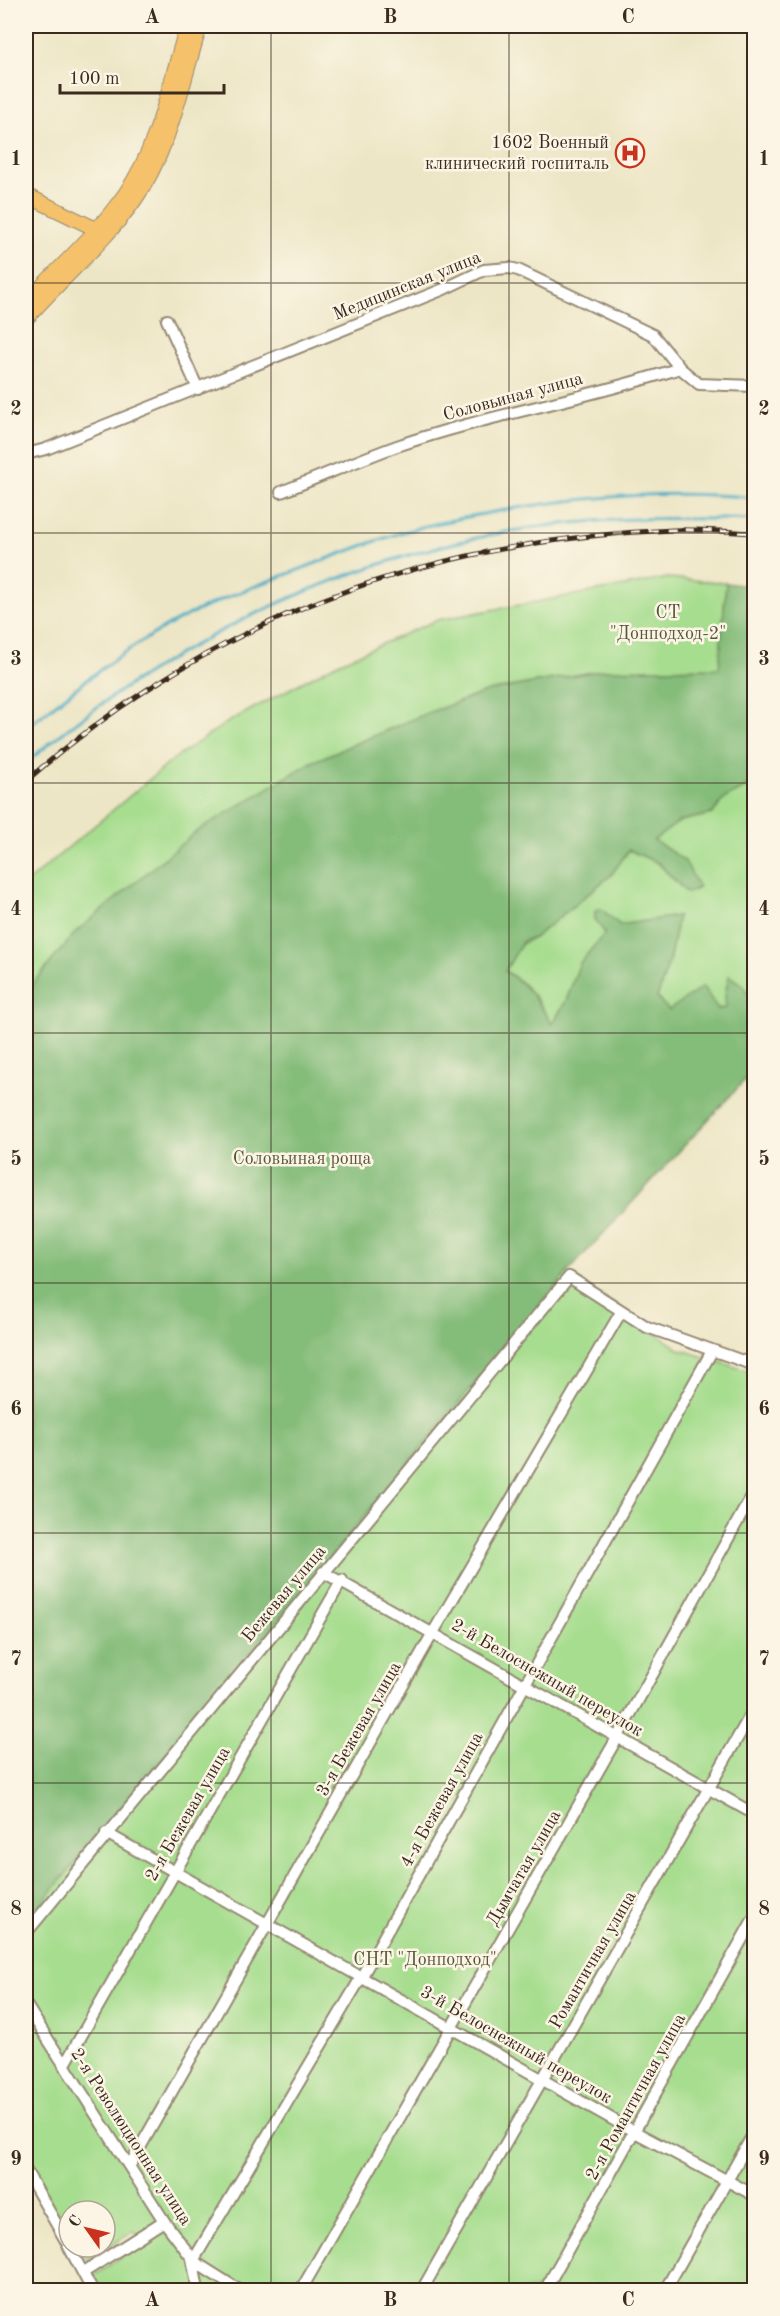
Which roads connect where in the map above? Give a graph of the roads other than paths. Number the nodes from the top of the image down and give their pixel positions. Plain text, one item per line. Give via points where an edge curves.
1 (187, 26) edge
2 (200, 26) edge
3 (26, 195) edge
4 (102, 231) junction
5 (26, 303) edge
6 (26, 319) edge
7 (167, 320) dead end
8 (681, 368) junction
9 (754, 386) edge
10 (198, 389) junction
11 (26, 454) edge
12 (281, 492) dead end
13 (621, 1312) junction
14 (712, 1351) junction
15 (754, 1365) edge
16 (754, 1492) edge
17 (323, 1572) junction
18 (342, 1580) junction
19 (434, 1631) junction
20 (525, 1685) junction
21 (754, 1708) edge
22 (617, 1738) junction
23 (710, 1789) junction
24 (754, 1814) edge
25 (106, 1833) junction
26 (174, 1870) junction
27 (754, 1918) edge
28 (268, 1923) junction
29 (26, 1933) edge
30 (362, 1976) junction
31 (26, 2005) edge
32 (451, 2029) junction
33 (64, 2066) junction
34 (543, 2079) junction
35 (635, 2132) junction
36 (754, 2133) edge
37 (130, 2165) junction
38 (26, 2171) edge
39 (727, 2181) junction
40 (754, 2194) edge
41 (164, 2221) junction
42 (57, 2226) edge
43 (76, 2259) edge
44 (193, 2261) junction
45 (84, 2272) junction
46 (92, 2290) edge
47 (198, 2290) edge
48 (239, 2290) edge
49 (301, 2290) edge
50 (422, 2290) edge
51 (545, 2290) edge
52 (665, 2290) edge

1 - 4 main road via 151,142
2 - 4 main road via 149,175 135,200
3 - 4 main road
4 - 5 main road
4 - 6 main road
7 - 10 street
8 - 9 street via 699,384
8 - 10 street, Медицинская улица via 654,335 518,270 502,268 484,270
8 - 12 street, Соловьиная улица via 397,446
10 - 11 street, Медицинская улица
13 - 14 street via 647,1327
13 - 17 street, Бежевая улица via 569,1277
13 - 19 street, 3-я Бежевая улица
14 - 15 street
14 - 20 street, 4-я Бежевая улица
16 - 22 street, Дымчатая улица
17 - 18 street, 2-й Белоснежный переулок
17 - 25 street, Бежевая улица
18 - 19 street, 2-й Белоснежный переулок
18 - 26 street, 2-я Бежевая улица
19 - 20 street, 2-й Белоснежный переулок
19 - 28 street, 3-я Бежевая улица
20 - 22 street, 2-й Белоснежный переулок
20 - 30 street, 4-я Бежевая улица
21 - 23 street, Романтичная улица
22 - 23 street, 2-й Белоснежный переулок
22 - 32 street, Дымчатая улица
23 - 24 street, 2-й Белоснежный переулок
23 - 34 street, Романтичная улица
25 - 26 street, 3-й Белоснежный переулок
25 - 29 street, Бежевая улица
26 - 28 street, 3-й Белоснежный переулок
26 - 33 street, 2-я Бежевая улица
27 - 35 street, 2-я Романтичная улица
28 - 30 street, 3-й Белоснежный переулок
28 - 37 street, 3-я Бежевая улица
30 - 32 street, 3-й Белоснежный переулок
30 - 44 street, 4-я Бежевая улица
31 - 33 street, 2-я Революционная улица
32 - 34 street, 3-й Белоснежный переулок
32 - 49 street, Дымчатая улица
33 - 37 street, 2-я Революционная улица
34 - 35 street, 3-й Белоснежный переулок
34 - 50 street, Романтичная улица
35 - 39 street, 3-й Белоснежный переулок
35 - 51 street, 2-я Романтичная улица
36 - 39 street
37 - 41 street, 2-я Революционная улица
38 - 42 street
39 - 40 street, 3-й Белоснежный переулок
39 - 52 street
41 - 44 street, 2-я Революционная улица
41 - 45 street
43 - 45 street
44 - 47 street, 2-я Революционная улица
44 - 48 street
45 - 46 street

